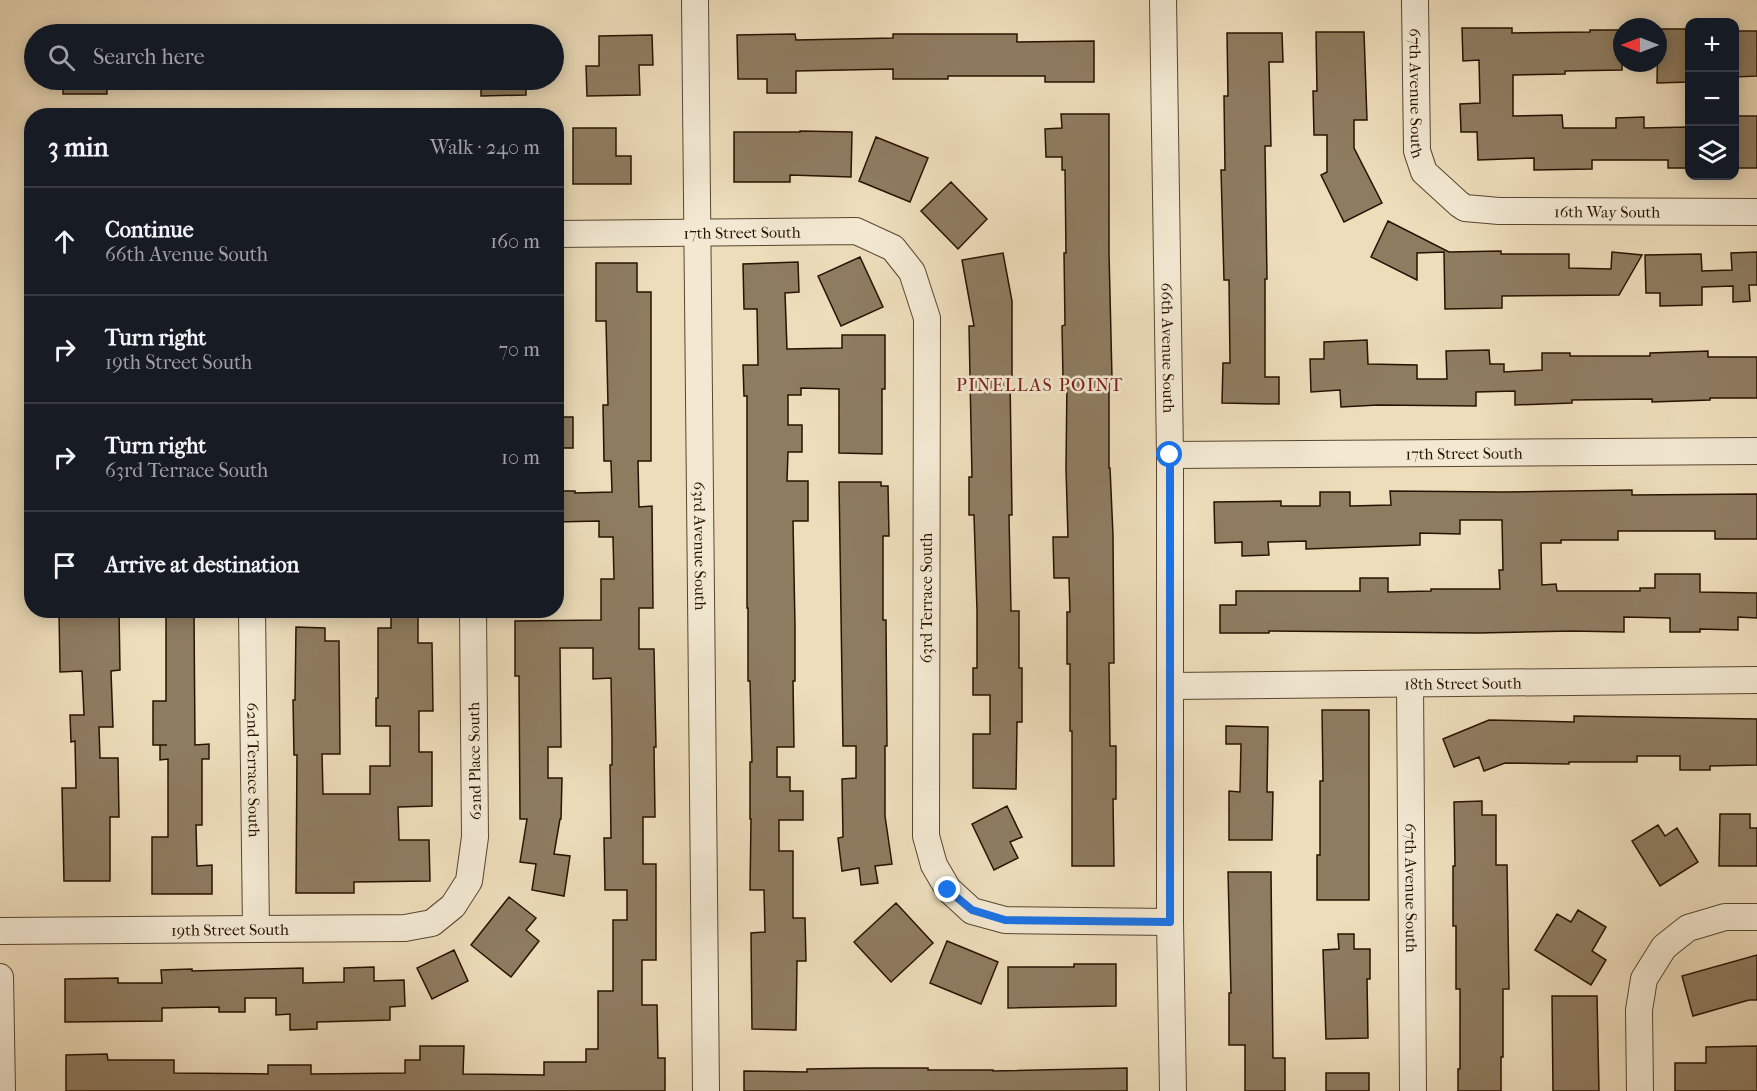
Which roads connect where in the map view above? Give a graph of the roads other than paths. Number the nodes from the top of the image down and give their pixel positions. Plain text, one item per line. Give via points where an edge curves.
1 (695, 0) edge
2 (1163, 0) edge
3 (1415, 0) edge
4 (1459, 204) joint
5 (1757, 212) edge
6 (696, 232) junction
7 (564, 234) edge
8 (912, 272) joint
9 (1757, 451) edge
10 (1170, 455) junction
11 (252, 618) edge
12 (473, 618) edge
13 (1757, 680) edge
14 (1410, 684) junction
15 (1171, 686) junction
16 (453, 906) joint
17 (1757, 917) edge
18 (1170, 922) junction
19 (256, 929) junction
20 (0, 931) edge
21 (0, 977) edge
22 (0, 994) edge
23 (2, 1091) edge
24 (706, 1091) edge
25 (1173, 1091) edge
26 (1413, 1091) edge
27 (1640, 1091) edge

1 - 6 street, 63rd Avenue South
2 - 10 street, 66th Avenue South
3 - 4 street, 67th Avenue South via 1416,152 1424,172
4 - 5 street, 16th Way South via 1499,211
6 - 7 street, 17th Street South
6 - 8 street, 17th Street South via 856,231 893,248
6 - 24 street, 63rd Avenue South
8 - 18 street, 63rd Terrace South via 927,318 926,836 934,865 948,890 972,910 1005,920
9 - 10 street, 17th Street South
10 - 15 street, 66th Avenue South
11 - 19 street, 62nd Terrace South
12 - 16 street, 62nd Place South via 475,837 469,880
13 - 14 street, 18th Street South
14 - 15 street, 18th Street South
14 - 26 street, 67th Avenue South
15 - 18 street, 66th Avenue South
16 - 19 street, 19th Street South via 432,923 405,928
17 - 27 street via 1725,917 1688,928 1664,947 1644,979 1639,1010
18 - 25 street, 66th Avenue South
19 - 20 street, 19th Street South
21 - 22 street
22 - 23 street

